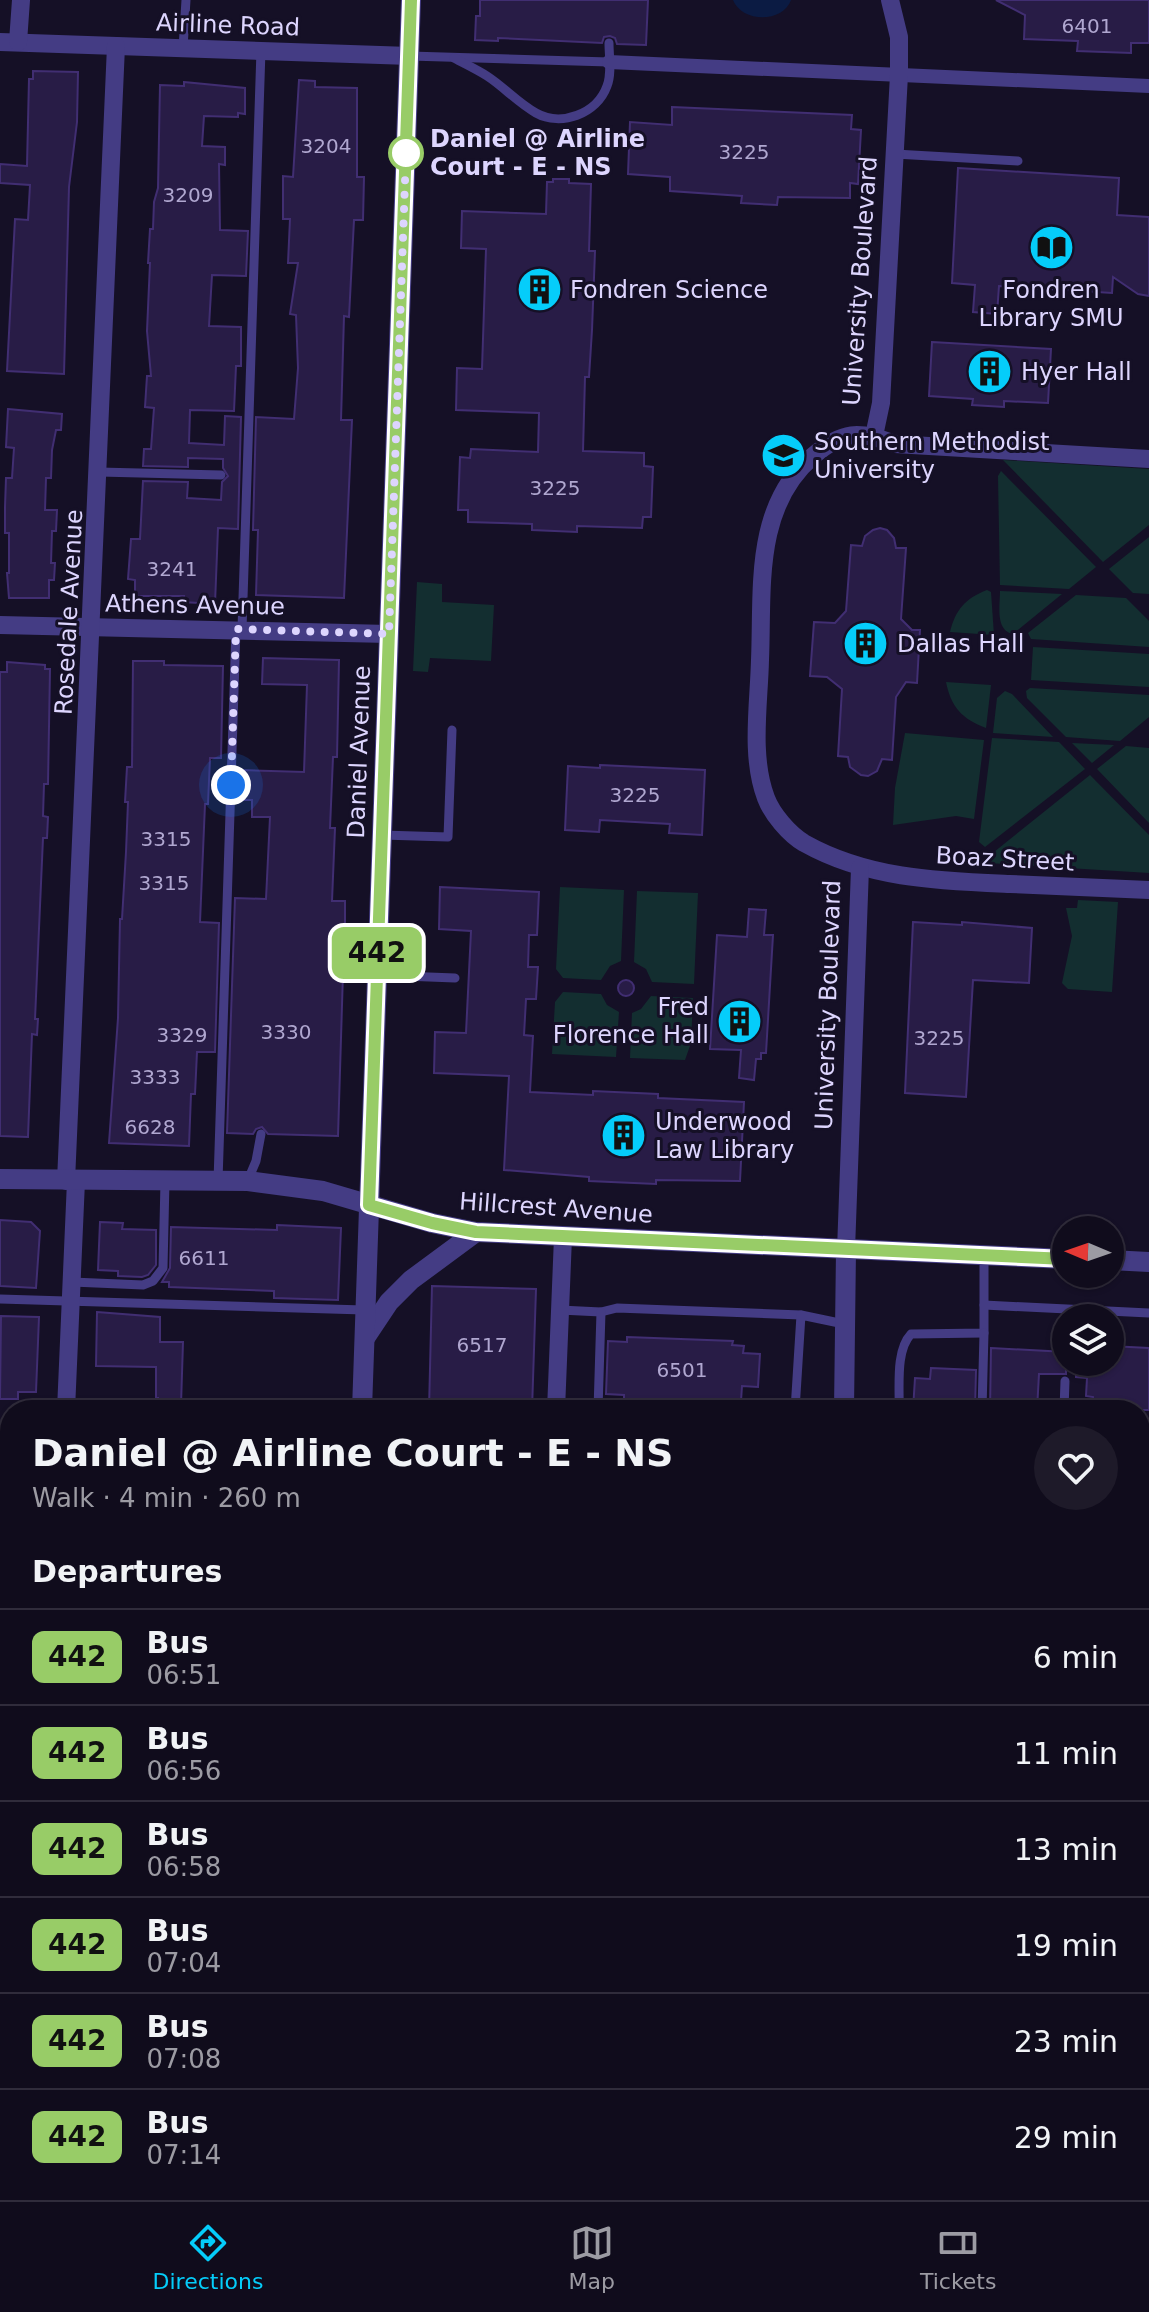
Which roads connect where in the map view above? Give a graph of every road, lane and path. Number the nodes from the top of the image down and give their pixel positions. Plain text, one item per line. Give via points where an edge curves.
1 (21, 0) edge
2 (186, 0) edge
3 (411, 0) edge
4 (890, 0) edge
5 (9, 42) edge
6 (609, 43) dead end
7 (116, 46) junction
8 (183, 48) junction
9 (261, 50) junction
10 (410, 56) junction
11 (454, 58) junction
12 (609, 62) junction
13 (899, 75) junction
14 (1149, 86) edge
15 (895, 154) junction
16 (1018, 161) dead end
17 (874, 436) junction
18 (1149, 459) edge
19 (99, 472) junction
20 (221, 475) dead end
21 (0, 625) edge
22 (93, 627) junction
23 (239, 629) junction
24 (389, 634) junction
25 (452, 730) dead end
26 (382, 835) junction
27 (860, 868) junction
28 (1149, 890) edge
29 (344, 932) dead end
30 (378, 934) junction
31 (377, 975) junction
32 (455, 978) dead end
33 (261, 1134) dead end
34 (0, 1179) edge
35 (71, 1181) junction
36 (165, 1181) junction
37 (218, 1181) junction
38 (248, 1181) junction
39 (369, 1205) junction
40 (476, 1232) junction
41 (563, 1237) junction
42 (846, 1250) junction
43 (984, 1256) junction
44 (1052, 1258) edge
45 (1124, 1261) edge
46 (1149, 1262) edge
47 (71, 1291) junction
48 (0, 1299) edge
49 (984, 1305) junction
50 (365, 1310) junction
51 (560, 1310) junction
52 (601, 1312) junction
53 (1149, 1313) edge
54 (801, 1315) junction
55 (844, 1324) junction
56 (984, 1333) junction
57 (365, 1338) junction
58 (1065, 1381) dead end
59 (66, 1400) edge
60 (362, 1400) edge
61 (556, 1400) edge
62 (598, 1400) edge
63 (796, 1400) edge
64 (844, 1400) edge
65 (899, 1400) edge
66 (982, 1400) edge
67 (1064, 1400) edge

1 - 5 street
2 - 8 lane
3 - 10 street, Daniel Avenue
4 - 13 street, University Boulevard via 899,37
5 - 7 street, Airline Road
6 - 12 lane
7 - 8 street, Airline Road
7 - 19 street, Rosedale Avenue
8 - 9 street, Airline Road
9 - 10 street, Airline Road
9 - 23 lane
10 - 11 lane, Airline Road
10 - 24 street, Daniel Avenue
11 - 12 lane, Airline Road
11 - 12 lane, Airline Road via 538,115 555,119 572,118 600,99 608,84
12 - 13 street, Airline Road
13 - 14 street, Airline Road
13 - 15 street, University Boulevard
15 - 16 lane
15 - 17 street, University Boulevard via 881,403
17 - 18 street via 895,444
17 - 27 street, University Boulevard via 853,433 832,441 796,472 775,507 765,548 757,763 767,801 784,826 802,842
19 - 20 lane
19 - 22 street, Rosedale Avenue
21 - 22 street, Athens Avenue
22 - 23 street, Athens Avenue
22 - 35 street, Rosedale Avenue
23 - 24 street, Athens Avenue
23 - 37 lane
24 - 26 street, Daniel Avenue
25 - 26 lane via 448,837
26 - 30 street, Daniel Avenue
27 - 28 street, Boaz Street via 943,881
27 - 42 street, University Boulevard
29 - 30 lane
30 - 31 street, Daniel Avenue
31 - 32 lane
31 - 39 street, Daniel Avenue
33 - 38 lane
34 - 35 street, Hillcrest Avenue
35 - 36 street, Hillcrest Avenue
35 - 47 street, Rosedale Avenue
36 - 37 street, Hillcrest Avenue
36 - 47 lane via 160,1274 143,1285
37 - 38 street, Hillcrest Avenue
38 - 39 street, Hillcrest Avenue via 323,1191
39 - 40 street, Hillcrest Avenue
39 - 50 street, Daniel Avenue
40 - 41 street, Hillcrest Avenue
40 - 57 street via 411,1280
41 - 42 street, Hillcrest Avenue
41 - 51 street
42 - 43 street, Hillcrest Avenue
42 - 55 street, University Boulevard
43 - 44 street, Hillcrest Avenue
43 - 49 lane
45 - 46 street
47 - 48 lane
47 - 50 lane
47 - 59 street, Rosedale Avenue
49 - 53 lane
49 - 56 lane
50 - 57 street, Daniel Avenue
51 - 52 lane
51 - 61 street
52 - 54 lane via 617,1308
52 - 62 lane
54 - 55 lane
54 - 63 lane
55 - 64 street, University Boulevard
56 - 65 lane via 911,1334 901,1362
56 - 66 lane
57 - 60 street, Daniel Avenue
58 - 67 lane

